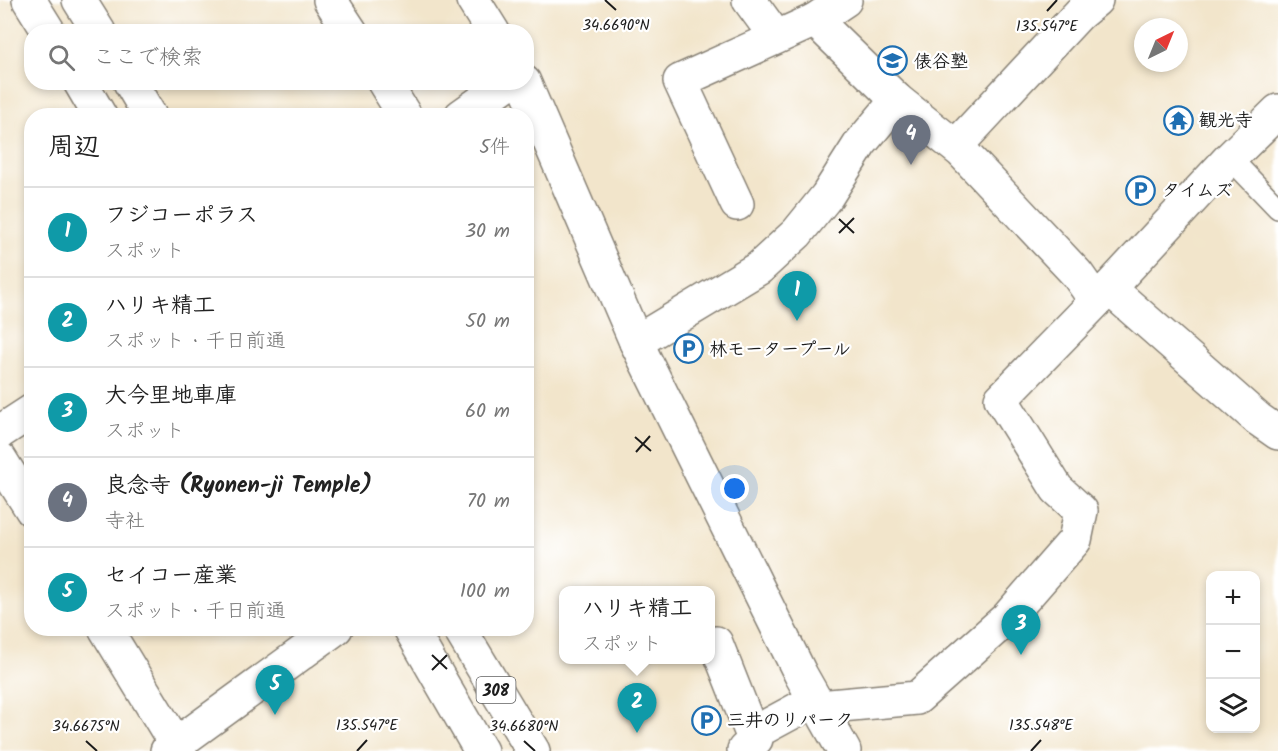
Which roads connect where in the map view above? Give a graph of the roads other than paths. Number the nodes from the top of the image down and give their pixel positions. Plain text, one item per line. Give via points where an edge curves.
1 (29, 0) edge
2 (79, 0) edge
3 (330, 0) edge
4 (473, 0) edge
5 (749, 0) edge
6 (845, 0) edge
7 (1086, 3) edge
8 (815, 20) junction
9 (44, 24) edge
10 (94, 24) edge
11 (346, 24) edge
12 (488, 24) edge
13 (776, 37) junction
14 (85, 90) edge
15 (135, 90) edge
16 (389, 90) edge
17 (498, 90) edge
18 (528, 90) edge
19 (897, 100) junction
20 (95, 108) edge
21 (145, 108) edge
22 (400, 108) edge
23 (472, 108) edge
24 (1278, 111) edge
25 (956, 146) junction
26 (1230, 158) junction
27 (737, 204) dead end
28 (1278, 208) edge
29 (1103, 294) junction
30 (636, 342) junction
31 (24, 416) edge
32 (1271, 419) edge
33 (0, 432) edge
34 (0, 459) edge
35 (24, 497) edge
36 (110, 636) edge
37 (325, 636) edge
38 (415, 636) edge
39 (464, 636) edge
40 (716, 643) dead end
41 (817, 703) junction
42 (753, 744) edge
43 (174, 749) edge
44 (481, 751) edge
45 (533, 751) edge
46 (844, 751) edge

1 - 9 main road
2 - 10 main road
3 - 11 main road
4 - 12 main road
5 - 13 main road
6 - 8 main road
7 - 25 main road
8 - 13 main road
8 - 19 main road
13 - 27 main road via 680,81
14 - 20 main road
15 - 21 main road
16 - 22 main road
17 - 23 main road
18 - 30 main road
19 - 25 main road
19 - 30 main road via 860,144 827,196 759,268
24 - 26 main road
25 - 29 main road via 1077,274
26 - 28 lane
26 - 29 main road
29 - 32 main road
29 - 41 main road via 1001,399 1057,489 1081,511 1075,540 1007,618 917,698
30 - 41 main road
31 - 33 main road
34 - 35 main road
36 - 43 main road
37 - 43 main road
38 - 44 main road, 308
39 - 45 main road, 308
40 - 42 main road
41 - 42 main road
41 - 46 main road

